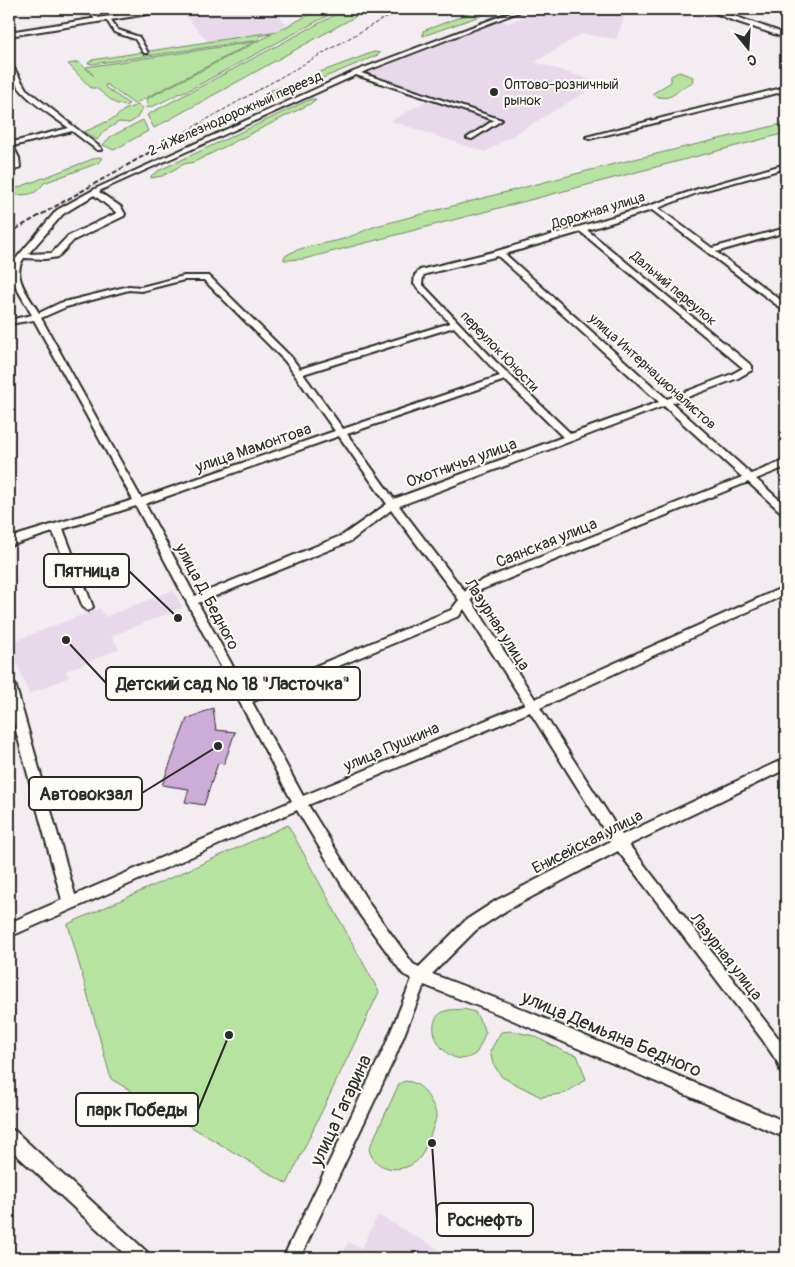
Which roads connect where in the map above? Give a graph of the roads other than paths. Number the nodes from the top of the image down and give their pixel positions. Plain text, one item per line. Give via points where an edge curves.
1 (90, 9) edge
2 (167, 9) edge
3 (523, 9) edge
4 (709, 9) edge
5 (107, 18) junction
6 (98, 20) junction
7 (9, 34) edge
8 (786, 36) edge
9 (146, 52) dead end
10 (9, 65) edge
11 (355, 73) junction
12 (786, 88) edge
13 (74, 129) junction
14 (589, 137) dead end
15 (470, 138) dead end
16 (9, 145) edge
17 (99, 149) dead end
18 (786, 166) edge
19 (9, 172) edge
20 (94, 192) junction
21 (652, 207) junction
22 (582, 229) junction
23 (786, 230) edge
24 (710, 251) junction
25 (500, 252) junction
26 (23, 256) junction
27 (418, 278) joint
28 (27, 298) joint
29 (785, 307) dead end
30 (36, 316) junction
31 (9, 322) edge
32 (455, 324) junction
33 (749, 368) joint
34 (297, 373) junction
35 (506, 377) junction
36 (667, 402) junction
37 (340, 432) junction
38 (569, 438) junction
39 (786, 463) edge
40 (750, 477) junction
41 (139, 502) junction
42 (393, 505) junction
43 (786, 511) edge
44 (57, 528) junction
45 (9, 542) edge
46 (786, 590) edge
47 (464, 599) junction
48 (192, 601) junction
49 (88, 606) dead end
50 (9, 684) edge
51 (245, 700) junction
52 (532, 706) junction
53 (786, 762) edge
54 (300, 803) junction
55 (620, 844) junction
56 (70, 903) junction
57 (9, 930) edge
58 (420, 976) junction
59 (786, 1068) edge
60 (786, 1130) edge
61 (9, 1137) edge
62 (141, 1258) edge
63 (292, 1258) edge

1 - 6 street
2 - 5 main road
3 - 11 street, 2-й Железнодорожный переезд
4 - 8 street
5 - 6 main road
5 - 9 street via 116,31 137,38
6 - 7 main road
10 - 13 street via 24,90
11 - 15 street via 499,120
11 - 20 street, 2-й Железнодорожный переезд
12 - 14 street
13 - 16 street
13 - 17 street
16 - 19 street via 17,167
18 - 21 street, Дорожная улица
20 - 26 street, 2-й Железнодорожный переезд via 55,216
20 - 26 street via 118,209 120,214 71,238 54,255
21 - 22 street, Дорожная улица
21 - 24 street
22 - 25 street, Дорожная улица
22 - 33 street, Дальний переулок
23 - 24 street
24 - 29 street
25 - 27 street, Дорожная улица via 423,272
25 - 36 street, улица Интернационалистов
26 - 28 street, 2-й Железнодорожный переезд via 14,272
27 - 32 street, переулок Юности via 418,284
28 - 30 street, улица Д. Бедного
30 - 31 street
30 - 34 street, Лазурная улица via 63,305 129,288 141,289 184,278 206,278 288,359
30 - 41 street, улица Д. Бедного
32 - 34 street
32 - 35 street, переулок Юности
33 - 36 street, Охотничья улица
34 - 37 street, Лазурная улица
35 - 37 street, улица Мамонтова
35 - 38 street, переулок Юности
36 - 38 street, Охотничья улица
36 - 40 street, улица Интернационалистов
37 - 41 street, улица Мамонтова
37 - 42 street, Лазурная улица
38 - 42 street, Охотничья улица
39 - 40 street, Саянская улица
40 - 43 street, улица Интернационалистов
40 - 47 street, Саянская улица via 474,588
41 - 44 street, улица Мамонтова
41 - 48 street, улица Д. Бедного
42 - 47 street, Лазурная улица
42 - 48 street, Охотничья улица via 347,538
44 - 45 street, улица Мамонтова
44 - 49 street
46 - 52 street, улица Пушкина
47 - 51 street, Саянская улица via 455,613
47 - 52 street, Лазурная улица
48 - 51 street, улица Д. Бедного
50 - 56 street
51 - 54 street, улица Д. Бедного
52 - 54 street, улица Пушкина
52 - 55 street, Лазурная улица
53 - 55 street, Енисейская улица
54 - 56 street, улица Пушкина
54 - 58 street, улица Д. Бедного via 365,910 408,969
55 - 58 street, Енисейская улица via 540,884 471,925
55 - 59 street, Лазурная улица via 767,1034 786,1061
56 - 57 street, улица Пушкина
58 - 60 street, улица Демьяна Бедного via 503,1008
58 - 63 street, улица Гагарина via 391,1050
61 - 62 street

